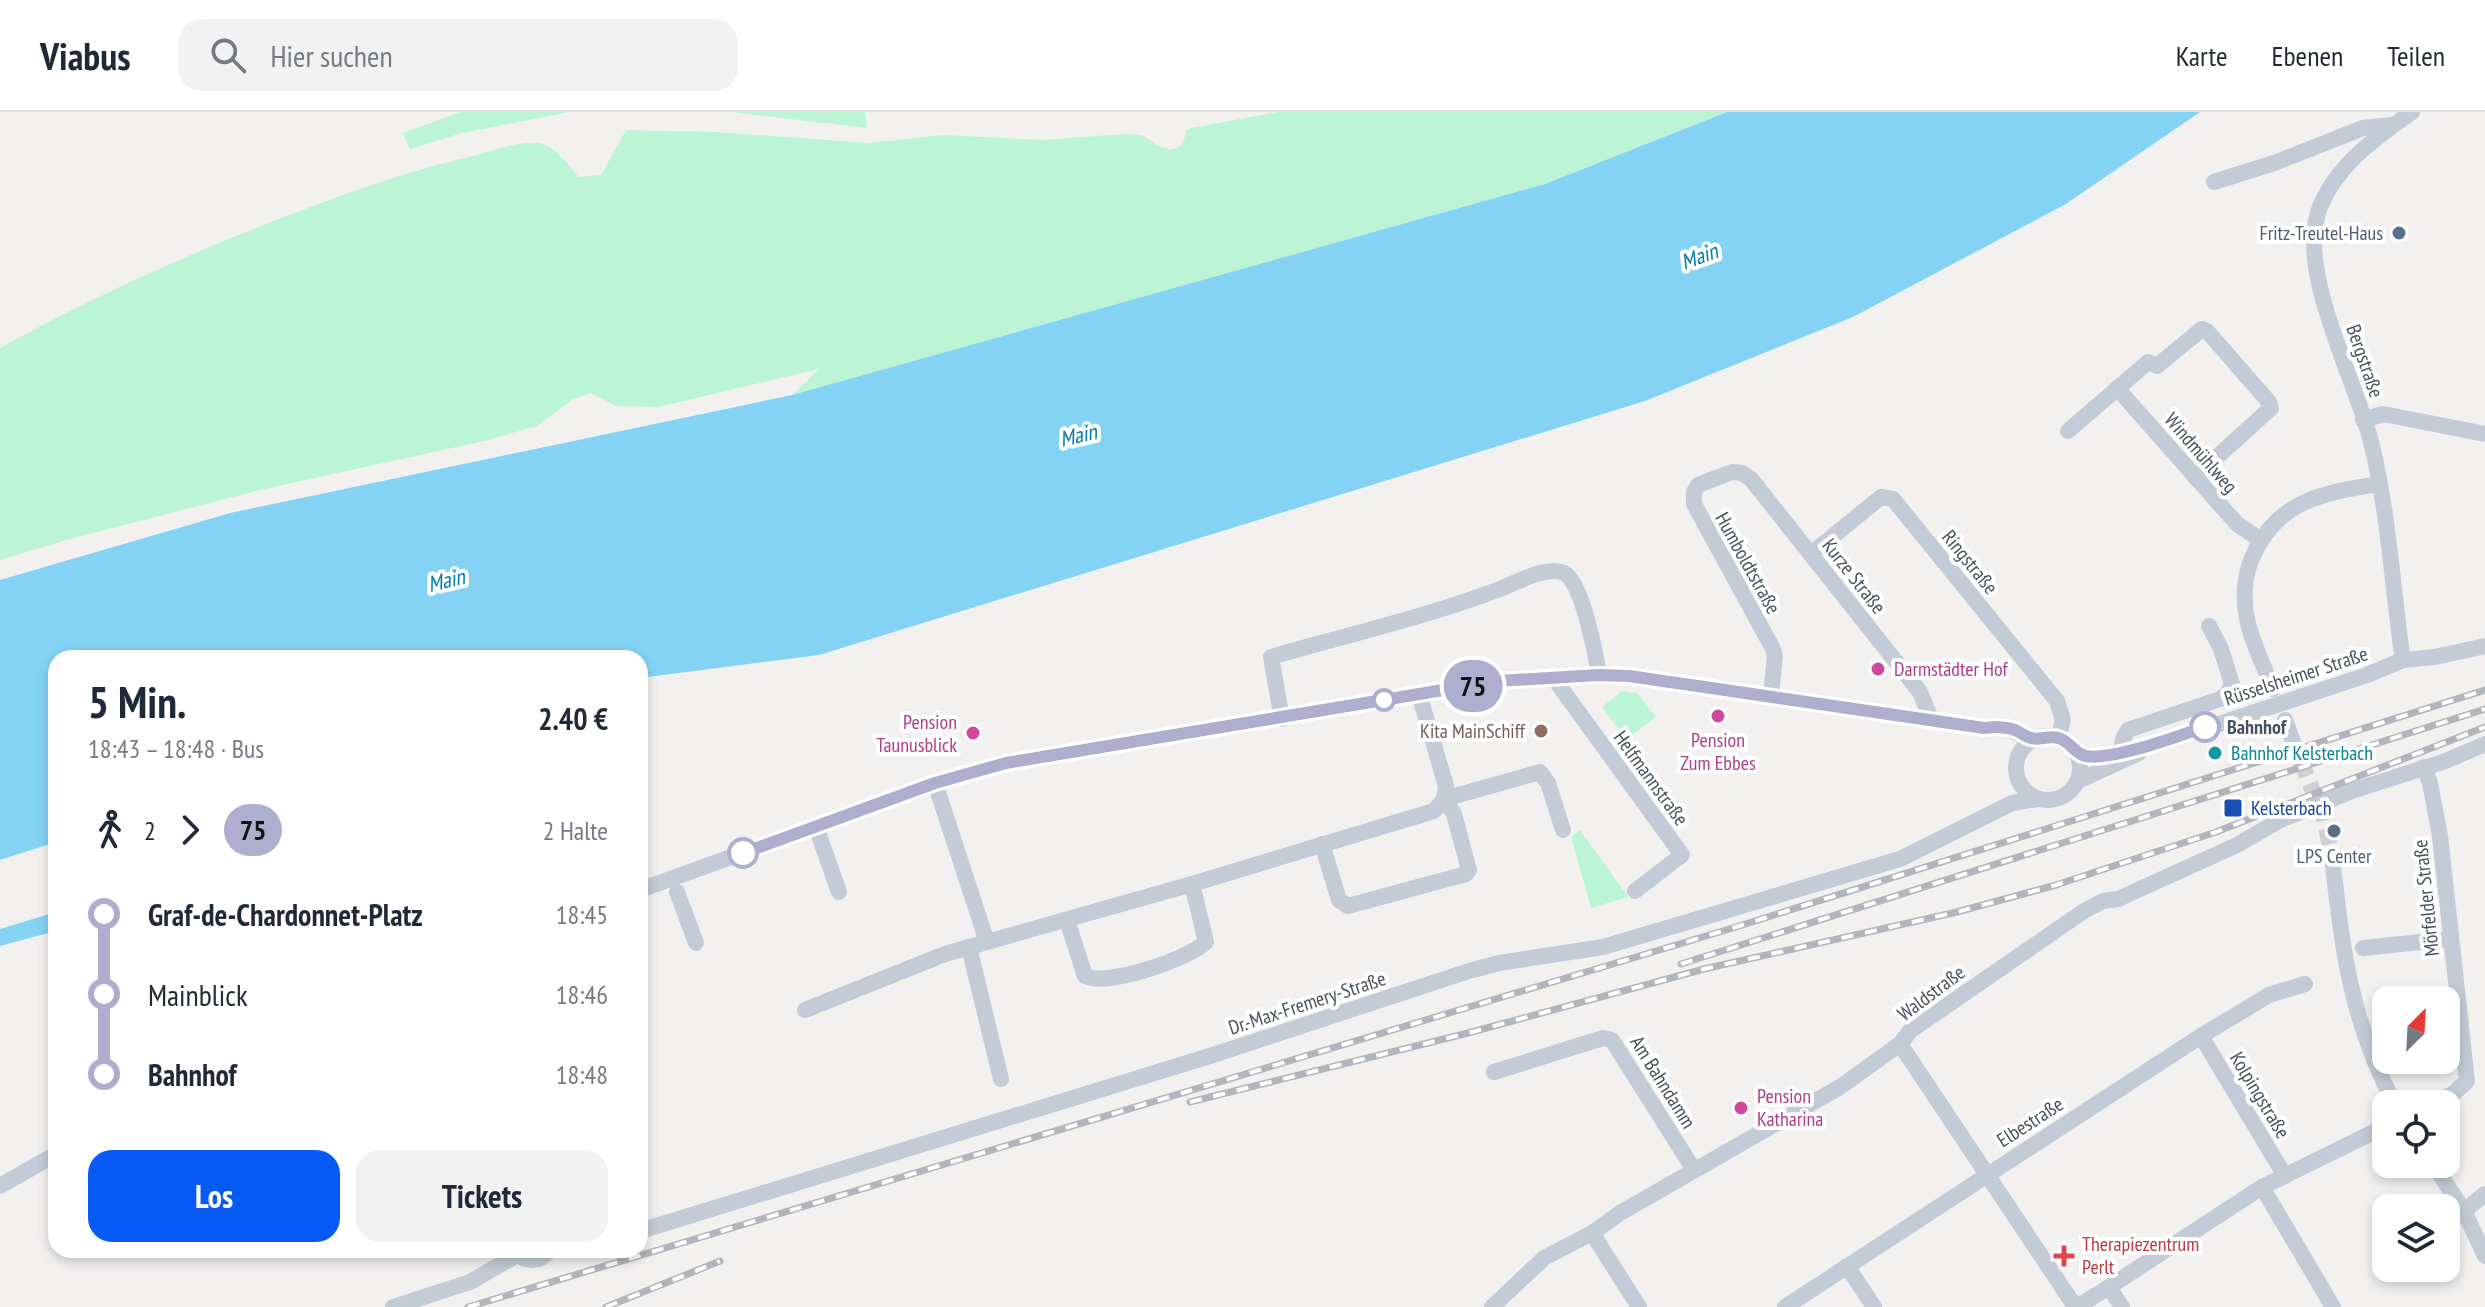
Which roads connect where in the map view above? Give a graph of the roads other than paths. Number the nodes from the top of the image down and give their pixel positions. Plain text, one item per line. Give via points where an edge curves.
1 (2412, 112) edge
2 (2394, 125) junction
3 (2214, 182) dead end
4 (2117, 388) junction
5 (2363, 420) junction
6 (2068, 431) dead end
7 (2485, 434) edge
8 (1732, 472) joint
9 (2195, 477) junction
10 (2379, 484) junction
11 (2261, 540) junction
12 (1811, 554) junction
13 (2209, 626) dead end
14 (2485, 646) edge
15 (2403, 660) junction
16 (1599, 675) junction
17 (1553, 677) junction
18 (2273, 689) dead end
19 (1419, 694) junction
20 (1771, 695) junction
21 (1282, 719) junction
22 (1931, 719) junction
23 (2285, 720) dead end
24 (1984, 728) junction
25 (2058, 738) junction
26 (2292, 739) tunnel mouth
27 (2033, 740) junction
28 (2485, 744) edge
29 (2155, 745) junction
30 (2121, 751) junction
31 (2077, 753) junction
32 (2017, 760) junction
33 (2424, 767) junction
34 (2078, 781) junction
35 (2018, 782) junction
36 (935, 783) junction
37 (1444, 799) junction
38 (2037, 799) junction
39 (1984, 816) junction
40 (816, 827) junction
41 (1563, 830) dead end
42 (1322, 844) junction
43 (2332, 855) tunnel mouth
44 (1192, 884) junction
45 (648, 887) edge
46 (1635, 891) dead end
47 (677, 892) dead end
48 (839, 892) dead end
49 (1067, 920) junction
50 (2450, 939) junction
51 (987, 942) junction
52 (696, 943) dead end
53 (969, 947) junction
54 (2363, 948) dead end
55 (2305, 984) dead end
56 (805, 1010) dead end
57 (2201, 1036) junction
58 (1900, 1044) junction
59 (1494, 1072) dead end
60 (1001, 1079) dead end
61 (2388, 1090) edge
62 (2457, 1090) edge
63 (2372, 1133) edge
64 (48, 1159) edge
65 (1694, 1170) junction
66 (1986, 1174) junction
67 (2285, 1176) junction
68 (2442, 1178) edge
69 (0, 1186) edge
70 (2262, 1187) junction
71 (2485, 1194) edge
72 (2464, 1211) junction
73 (648, 1229) edge
74 (1592, 1233) junction
75 (2485, 1256) edge
76 (506, 1258) edge
77 (1847, 1266) junction
78 (2109, 1287) junction
79 (393, 1307) edge
80 (1492, 1307) edge
81 (1639, 1307) edge
82 (1785, 1307) edge
83 (1874, 1307) edge
84 (2122, 1307) edge
85 (2333, 1307) edge

1 - 2 street, Bergstraße
2 - 3 street via 2363,128
2 - 5 street, Bergstraße via 2337,177 2319,208 2314,230 2315,261 2329,317
4 - 6 street
4 - 9 street, Windmühlweg
4 - 9 street via 2148,362 2157,366 2202,329 2207,331 2271,408
5 - 7 street via 2383,414
5 - 10 street, Bergstraße
8 - 12 street, Kurze Straße via 1751,479
8 - 20 street, Humboldtstraße via 1698,485 1694,504 1775,655
9 - 11 street, Windmühlweg via 2237,524
10 - 11 street via 2308,500 2283,514
10 - 15 street, Bergstraße
11 - 18 street via 2249,565 2245,598 2252,637
12 - 22 street, Kurze Straße via 1920,692
12 - 25 street, Ringstraße via 1881,497 1893,499 2057,701 2063,720
13 - 30 street, Rüsselsheimer Straße via 2221,649 2230,689 2220,699 2128,730
14 - 15 street, Rüsselsheimer Straße
15 - 29 street, Rüsselsheimer Straße
16 - 17 street
16 - 20 street
16 - 21 street via 1575,585 1568,575 1553,571 1271,657
17 - 19 street
17 - 46 street, Helfmannstraße via 1682,855
19 - 21 street
19 - 37 street via 1446,786
20 - 22 street
21 - 36 street via 1006,763
22 - 24 street
23 - 26 street
24 - 27 street via 2003,727
24 - 32 street via 2009,743
25 - 27 street
25 - 31 street
27 - 32 street
28 - 33 street, Waldstraße
29 - 30 street, Rüsselsheimer Straße
29 - 34 street, Rüsselsheimer Straße
30 - 31 street, Rüsselsheimer Straße via 2098,757
31 - 34 street
32 - 35 street
33 - 50 street, Mörfelder Straße via 2440,836
33 - 58 street, Waldstraße via 2280,820 2237,845 2103,901 1992,973 1910,1031
34 - 38 street via 2057,800
35 - 38 street
35 - 39 street, Dr.-Max-Fremery-Straße
36 - 40 street
36 - 51 street
37 - 41 street via 1540,772
37 - 42 street via 1434,811
37 - 42 street via 1454,814 1466,874 1348,906 1339,900
38 - 39 street, Dr.-Max-Fremery-Straße via 2022,799
39 - 73 street, Dr.-Max-Fremery-Straße via 1900,859 1603,947 1469,971
40 - 45 street
40 - 48 street
42 - 44 street
43 - 61 street via 2346,971
44 - 49 street
44 - 49 street via 1206,942 1197,951 1154,966 1090,979
47 - 52 street
49 - 51 street
50 - 54 street
50 - 62 street, Mörfelder Straße via 2467,1081
51 - 53 street
53 - 56 street
53 - 60 street
55 - 57 street, Elbestraße via 2269,995
57 - 66 street, Elbestraße
57 - 67 street, Kolpingstraße
58 - 65 street, Waldstraße via 1808,1107
58 - 66 street
59 - 65 street, Am Bahndamm via 1603,1038 1612,1040
63 - 67 street
64 - 69 street
65 - 74 street, Waldstraße
66 - 77 street, Elbestraße
66 - 78 street via 2072,1302 2080,1305
67 - 70 street
68 - 72 street
70 - 78 street
70 - 85 street
71 - 72 street
72 - 75 street
74 - 80 street, Waldstraße via 1544,1258
74 - 81 street
76 - 79 street via 470,1282
77 - 82 street, Elbestraße
77 - 83 street
78 - 84 street

